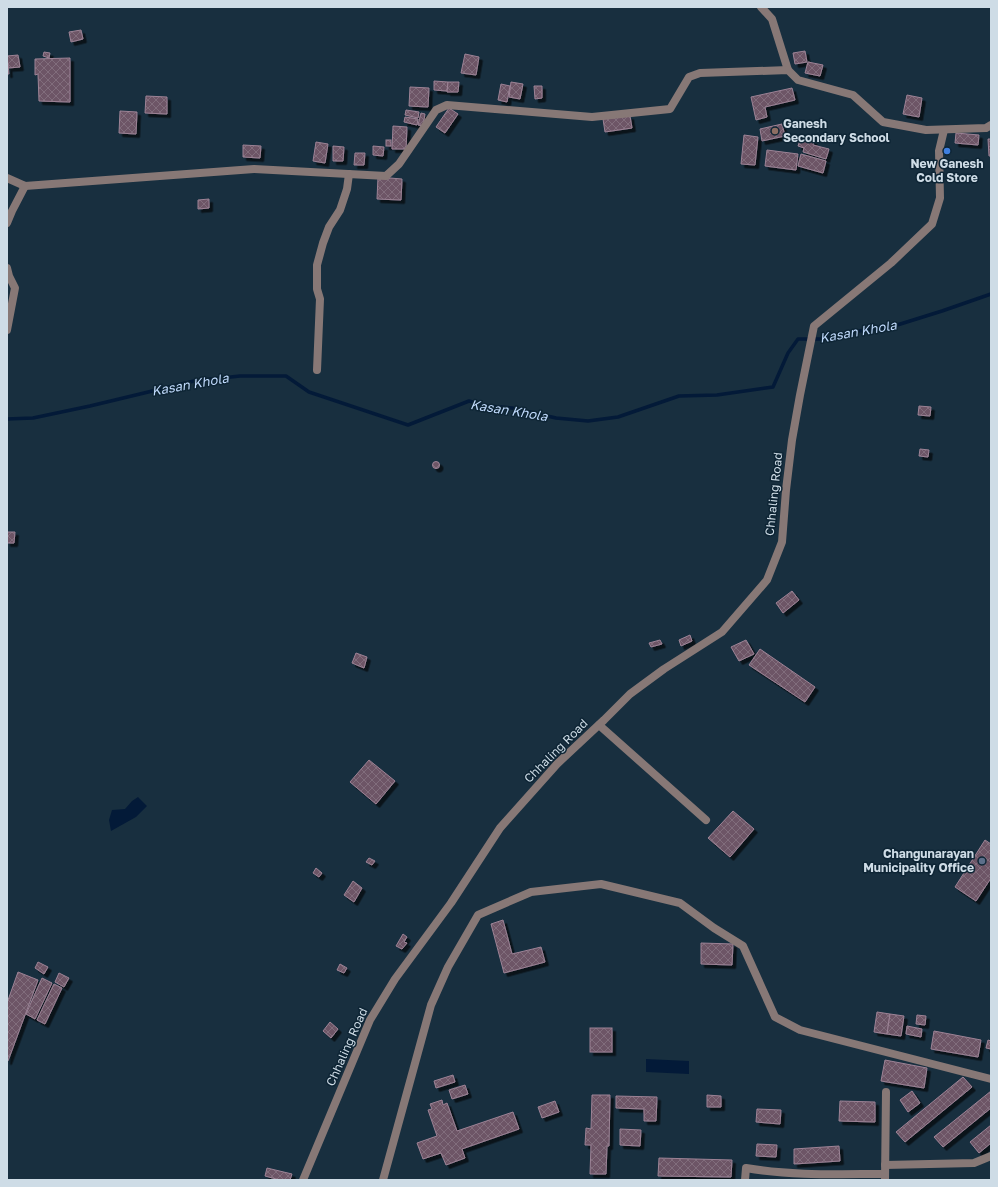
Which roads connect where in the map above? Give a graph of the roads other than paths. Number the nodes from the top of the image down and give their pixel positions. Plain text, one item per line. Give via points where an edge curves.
1 (761, 7) edge
2 (788, 70) junction
3 (991, 125) edge
4 (944, 130) junction
5 (349, 174) junction
6 (7, 178) edge
7 (26, 186) junction
8 (7, 223) edge
9 (7, 268) edge
10 (7, 330) edge
11 (317, 370) dead end
12 (599, 725) junction
13 (706, 820) dead end
14 (991, 1079) edge
15 (886, 1092) dead end
16 (991, 1156) edge
17 (885, 1165) junction
18 (885, 1177) edge
19 (303, 1180) edge
20 (383, 1180) edge
21 (745, 1180) edge

1 - 2 street via 772,19
2 - 4 street via 798,80 853,95 883,122 926,130
2 - 5 street via 700,73 689,77 670,109 592,117 447,105 436,110 399,164 386,176
3 - 4 street via 986,128
4 - 12 street, Chhaling Road via 940,151 940,198 932,224 891,263 814,326 792,440 782,542 767,580 722,632 630,694
5 - 7 street via 254,169
5 - 11 street via 345,196 329,227 317,265 317,289 320,298
6 - 7 street
7 - 8 street
9 - 10 street via 15,288
12 - 13 street
12 - 19 street, Chhaling Road via 557,764 500,828 451,903 395,979 370,1020
14 - 20 street via 800,1030 775,1017 743,946 680,903 600,884 531,892 478,915 448,967 431,1005
15 - 17 street
16 - 17 street via 974,1163
17 - 18 street
18 - 21 street via 767,1172 746,1168

